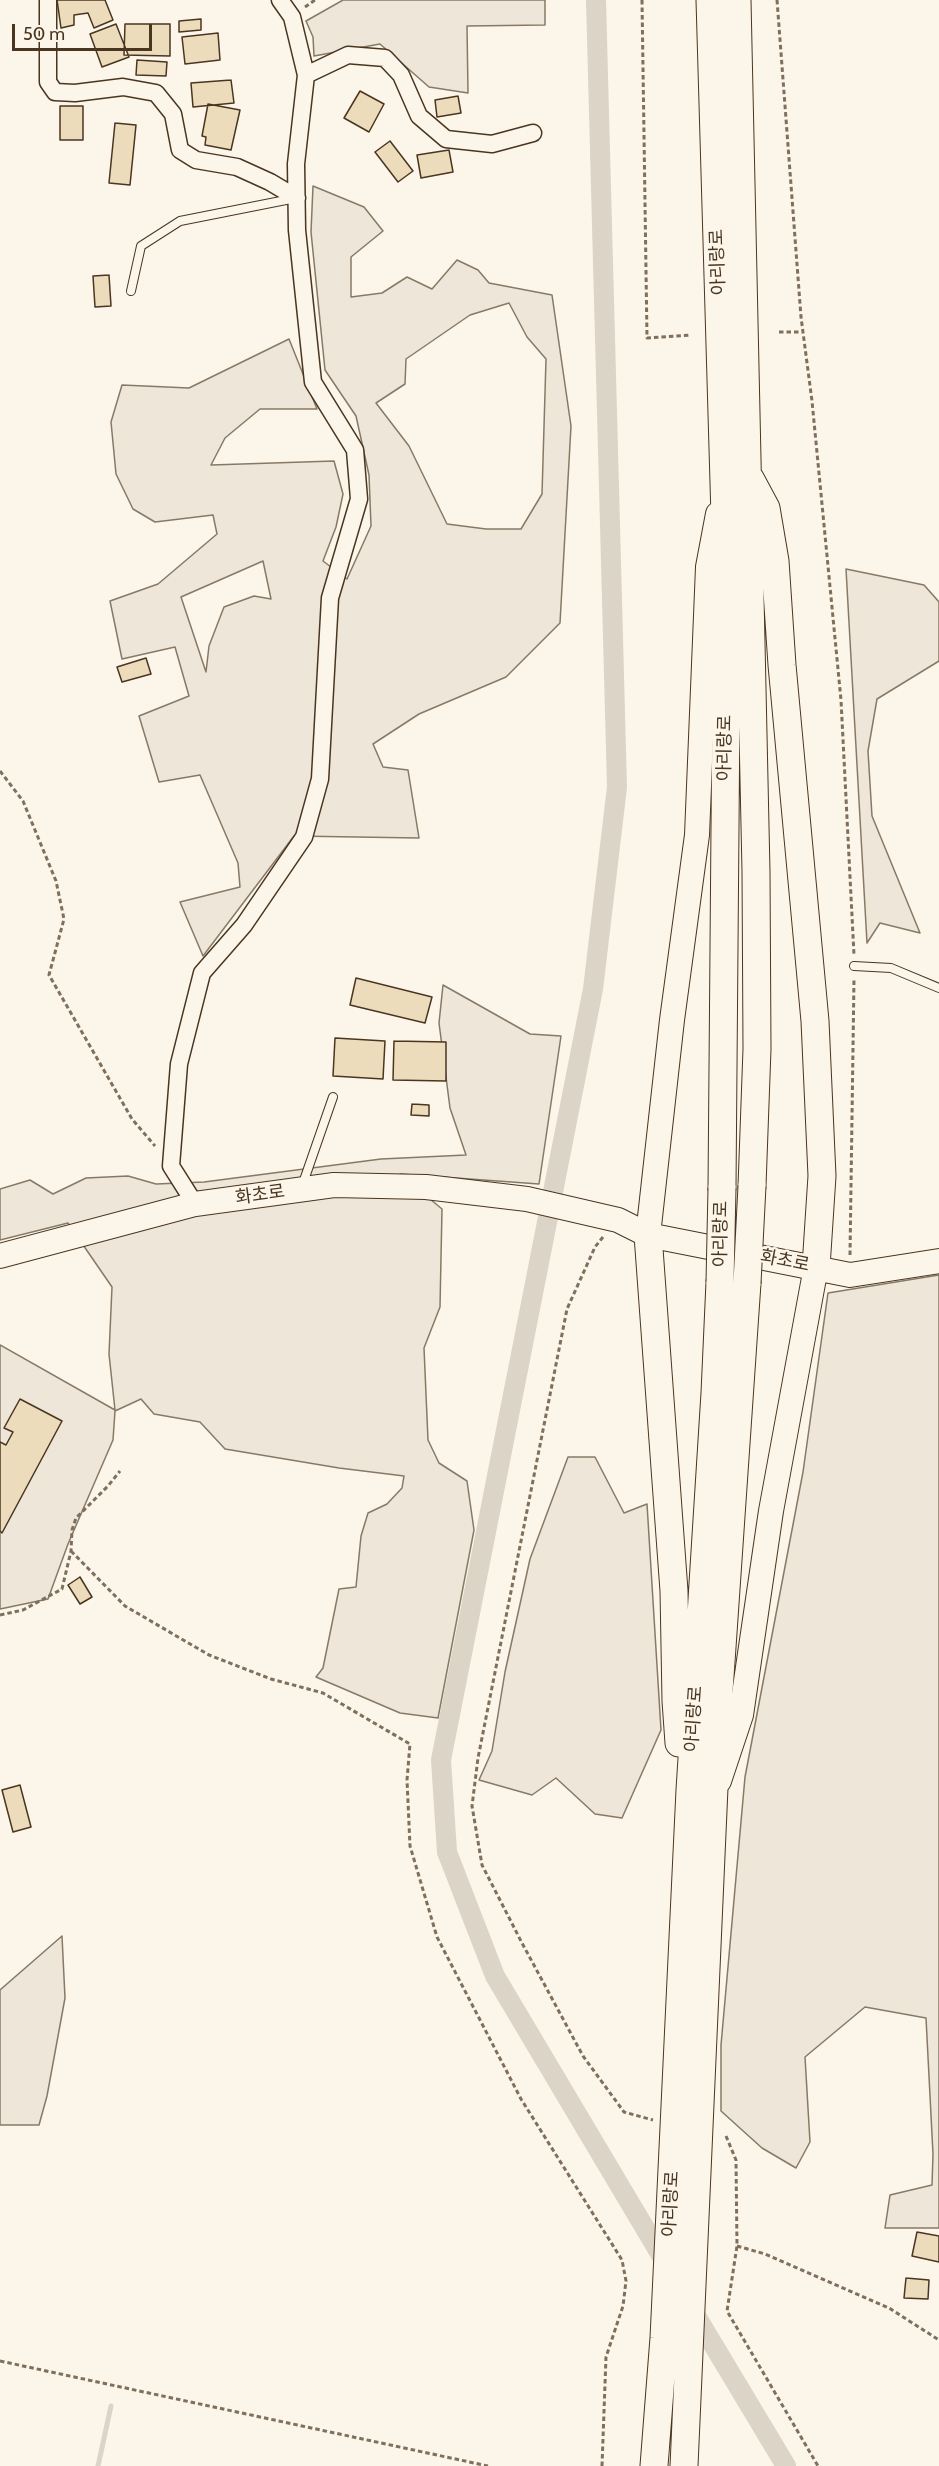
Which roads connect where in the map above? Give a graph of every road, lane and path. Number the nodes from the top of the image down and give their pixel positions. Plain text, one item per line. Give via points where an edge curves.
1 (48, 0) edge
2 (280, 0) edge
3 (642, 0) edge
4 (710, 0) edge
5 (737, 0) edge
6 (777, 0) edge
7 (306, 75) junction
8 (533, 133) dead end
9 (297, 198) junction
10 (131, 291) dead end
11 (779, 332) dead end
12 (803, 332) junction
13 (691, 335) dead end
14 (736, 478) junction
15 (0, 771) edge
16 (854, 966) junction
17 (939, 988) edge
18 (333, 1097) dead end
19 (171, 1166) junction
20 (301, 1190) junction
21 (195, 1204) junction
22 (608, 1218) junction
23 (648, 1235) junction
24 (0, 1256) edge
25 (939, 1260) edge
26 (816, 1267) junction
27 (850, 1275) junction
28 (120, 1471) dead end
29 (71, 1551) junction
30 (0, 1615) edge
31 (702, 1794) junction
32 (656, 2121) dead end
33 (726, 2136) dead end
34 (737, 2246) junction
35 (939, 2340) edge
36 (0, 2361) edge
37 (488, 2466) edge
38 (602, 2466) edge
39 (654, 2466) edge
40 (684, 2466) edge
41 (818, 2466) edge

1 - 9 street via 48,82 55,92 123,87 156,93 173,114 180,150 196,160 237,167
2 - 7 street via 291,17
3 - 13 path via 647,338
4 - 14 main road, 아리랑로
5 - 14 main road, 아리랑로
6 - 12 path
7 - 8 street via 348,55 385,58 401,75 419,116 446,139 492,144
7 - 9 street via 296,164
9 - 10 lane via 180,221 141,246
9 - 19 street via 313,382 355,450 359,500 330,598 320,779 304,837 244,925 202,973 179,1064
11 - 12 path
12 - 16 path via 841,700
14 - 23 street via 708,567 697,835
14 - 26 main road via 766,508 775,561 815,1021 822,1176
14 - 31 main road, 아리랑로, bridge via 727,586 722,1188
14 - 31 main road, 아리랑로, bridge via 757,1049 747,1283 717,1720
15 - 19 path via 23,801 56,881 64,919 49,975 132,1119
16 - 17 lane via 891,968
16 - 27 path
18 - 20 lane
19 - 21 street
20 - 21 street, 화초로
20 - 22 street, 화초로 via 334,1185 426,1186 527,1199
21 - 24 street, 화초로
22 - 23 street, 화초로
22 - 32 path via 567,1309 478,1758 472,1806 482,1865 583,2056 624,2112
23 - 26 street, 화초로
23 - 31 main road via 674,1591 679,1748
25 - 27 street, 화초로
26 - 27 street, 화초로
26 - 31 street via 771,1511 741,1714
28 - 29 path via 76,1518
29 - 30 path via 62,1588 23,1610
29 - 38 path via 125,1606 209,1655 271,1679 323,1693 410,1744 410,1846 437,1937 521,2099 622,2260 626,2281 623,2306 606,2357
31 - 39 main road, 아리랑로
31 - 40 main road, 아리랑로 via 695,2227
33 - 34 path via 736,2160
34 - 35 path via 765,2254 890,2308
34 - 41 path via 727,2311
36 - 37 path

